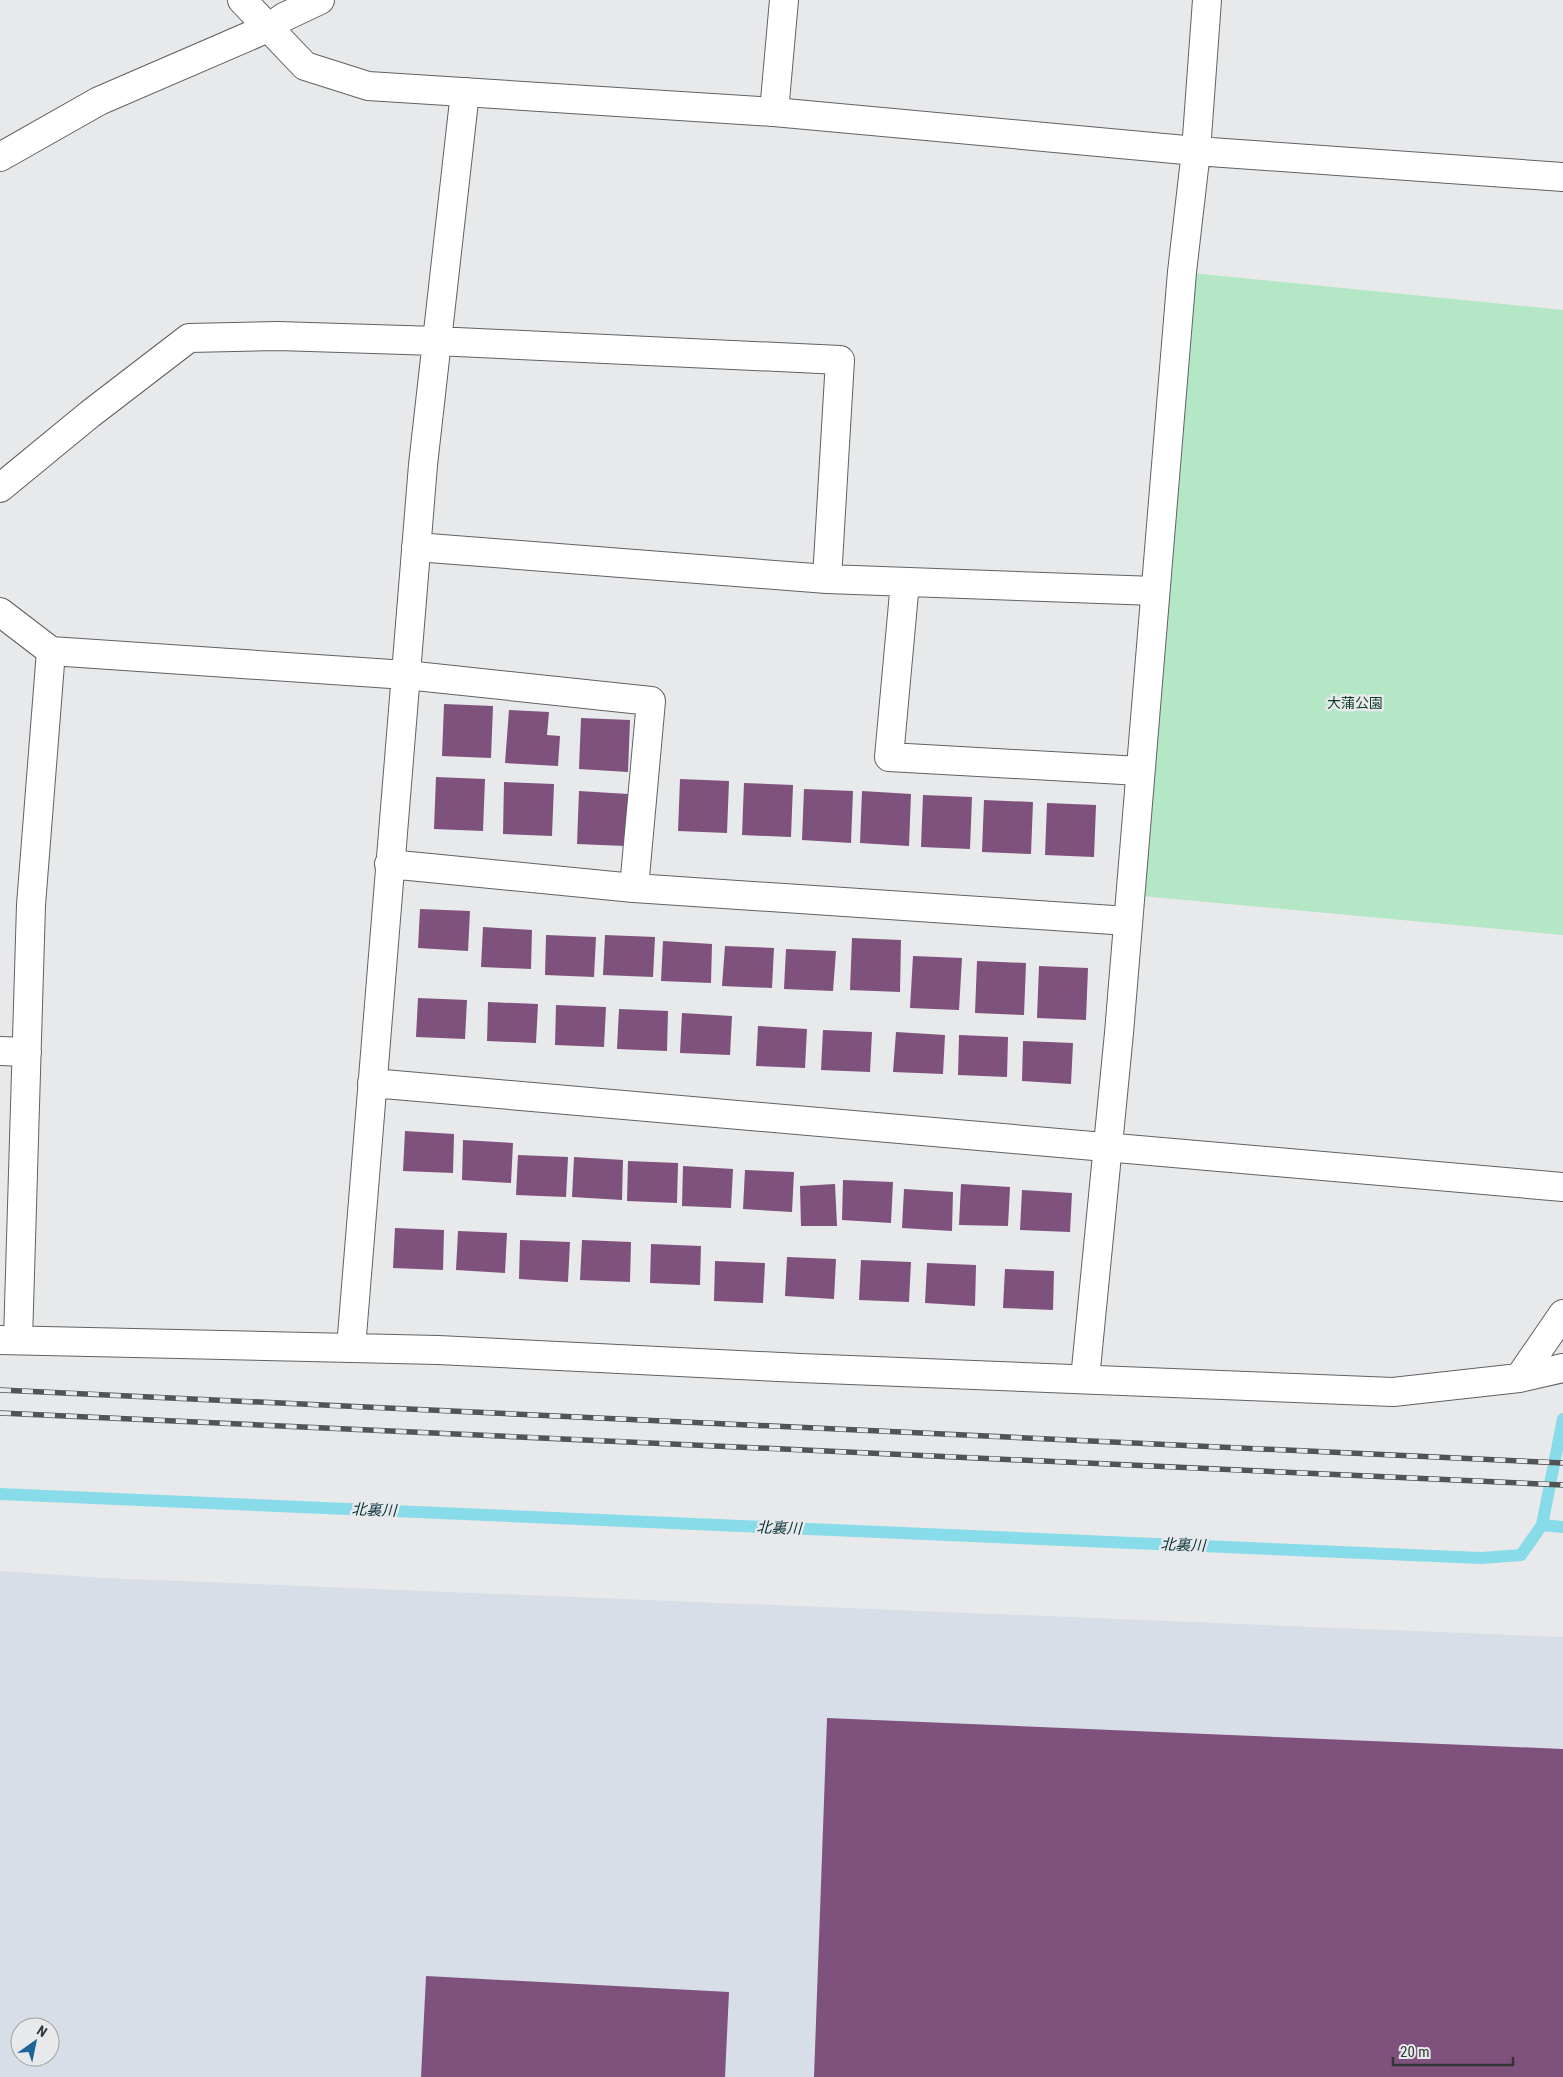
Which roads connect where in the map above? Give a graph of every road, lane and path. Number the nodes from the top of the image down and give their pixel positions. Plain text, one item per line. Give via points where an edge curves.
1 (242, 0) edge
2 (320, 0) edge
3 (784, 0) edge
4 (1207, 0) edge
5 (268, 28) junction
6 (465, 92) junction
7 (774, 112) junction
8 (1196, 151) junction
9 (0, 158) edge
10 (1563, 177) edge
11 (436, 341) junction
12 (0, 488) edge
13 (416, 547) junction
14 (828, 579) junction
15 (905, 582) junction
16 (1155, 591) junction
17 (0, 612) edge
18 (52, 651) junction
19 (406, 675) junction
20 (1140, 771) junction
21 (389, 864) junction
22 (634, 888) junction
23 (1128, 921) junction
24 (0, 1051) edge
25 (27, 1052) junction
26 (372, 1083) junction
27 (1108, 1146) junction
28 (1563, 1186) edge
29 (1563, 1314) edge
30 (9, 1340) edge
31 (351, 1348) junction
32 (1542, 1372) edge
33 (1085, 1379) junction

1 - 5 street
2 - 5 street
3 - 7 street
4 - 8 street
5 - 6 street via 305,66 368,86
5 - 9 street via 100,101
6 - 7 street
6 - 11 street
7 - 8 street
8 - 10 street
8 - 16 street via 1182,272
11 - 12 street via 278,336 189,338
11 - 13 street
11 - 14 street via 840,360
13 - 14 street
13 - 19 street
14 - 15 street
15 - 16 street
15 - 20 street via 889,757
16 - 20 street
17 - 18 street
18 - 19 street
18 - 25 street via 32,906
19 - 21 street
19 - 22 street via 651,701
20 - 23 street
21 - 22 street
21 - 26 street
22 - 23 street
23 - 27 street
24 - 25 street
25 - 30 street
26 - 27 street
26 - 31 street
27 - 28 street
27 - 33 street
29 - 32 street
30 - 31 street
31 - 33 street
32 - 33 street via 1393,1392

